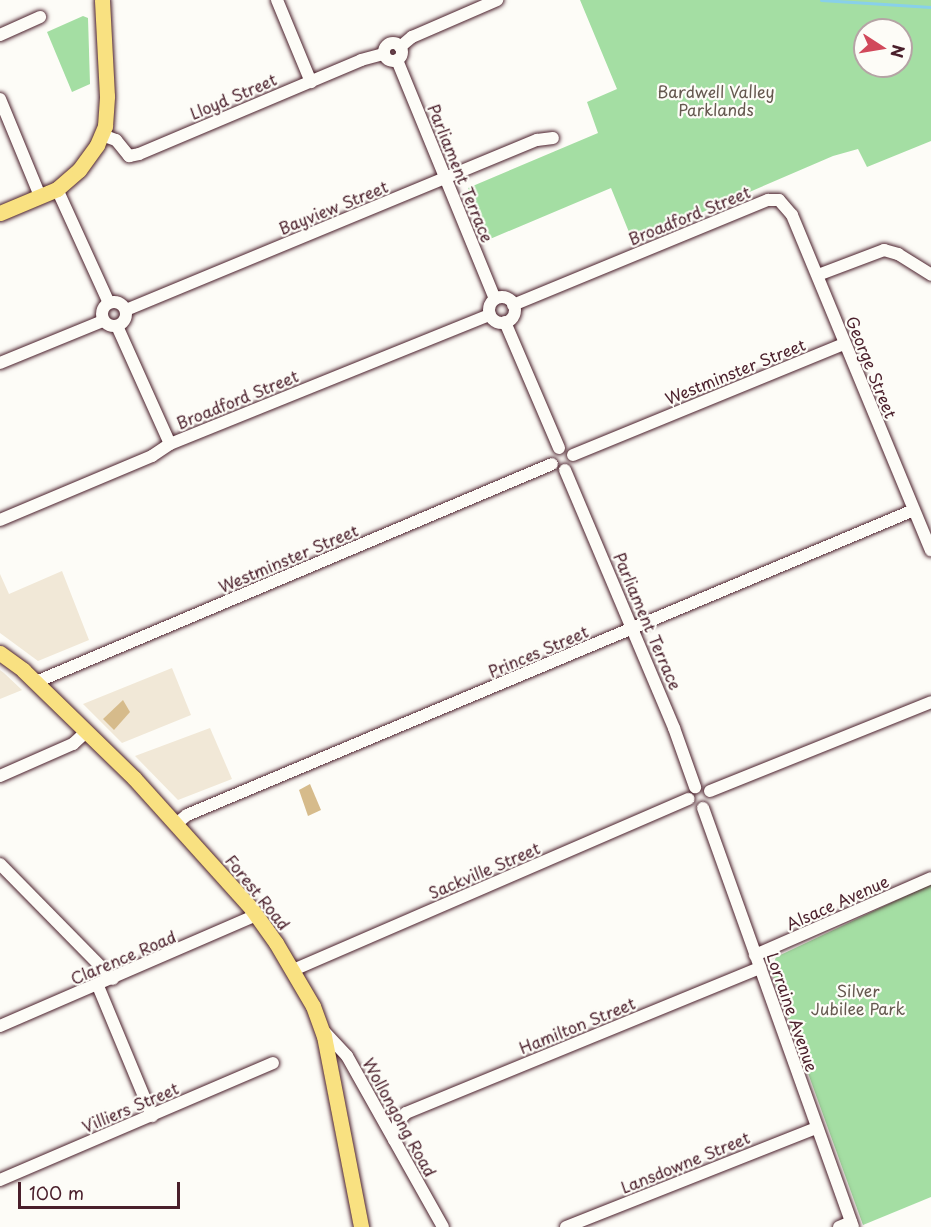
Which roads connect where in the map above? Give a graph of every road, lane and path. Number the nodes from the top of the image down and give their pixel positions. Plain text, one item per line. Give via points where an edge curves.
1 (102, 0) edge
2 (108, 0) edge
3 (277, 0) edge
4 (497, 0) edge
5 (40, 17) dead end
6 (106, 19) junction
7 (0, 35) edge
8 (400, 47) junction
9 (384, 54) junction
10 (397, 60) junction
11 (311, 82) junction
12 (0, 99) edge
13 (102, 135) junction
14 (553, 138) dead end
15 (446, 178) junction
16 (57, 189) junction
17 (40, 196) junction
18 (779, 200) joint
19 (0, 213) edge
20 (818, 275) junction
21 (931, 275) edge
22 (495, 299) junction
23 (109, 303) junction
24 (513, 305) junction
25 (126, 310) junction
26 (490, 315) junction
27 (103, 321) junction
28 (505, 322) junction
29 (117, 327) junction
30 (843, 344) junction
31 (0, 363) edge
32 (170, 444) junction
33 (559, 448) junction
34 (573, 455) junction
35 (552, 464) junction
36 (565, 470) junction
37 (914, 510) junction
38 (0, 520) edge
39 (931, 550) edge
40 (633, 629) junction
41 (0, 653) edge
42 (36, 682) junction
43 (931, 702) edge
44 (87, 731) junction
45 (0, 776) edge
46 (695, 787) junction
47 (710, 791) junction
48 (689, 799) junction
49 (703, 808) junction
50 (176, 824) junction
51 (0, 864) edge
52 (931, 879) edge
53 (257, 915) junction
54 (755, 955) junction
55 (760, 968) junction
56 (293, 970) junction
57 (112, 979) junction
58 (98, 986) junction
59 (0, 1026) edge
60 (321, 1028) junction
61 (273, 1063) dead end
62 (406, 1113) junction
63 (382, 1114) junction
64 (152, 1116) junction
65 (816, 1128) junction
66 (394, 1140) junction
67 (0, 1180) edge
68 (852, 1225) edge
69 (361, 1227) edge
70 (443, 1227) edge
71 (566, 1227) edge
72 (839, 1227) edge

1 - 6 main road
2 - 6 main road
3 - 11 street
4 - 8 street
5 - 7 street
6 - 13 main road via 107,113
8 - 9 street, Lloyd Street via 387,44
8 - 10 street
9 - 10 street via 389,60
9 - 11 street, Lloyd Street
10 - 15 street, Parliament Terrace
11 - 13 street, Lloyd Street via 129,156 116,140
12 - 17 street
13 - 16 main road via 89,159
14 - 15 street, Bayview Street
15 - 22 street, Parliament Terrace
15 - 25 street, Bayview Street
16 - 17 main road
16 - 23 street
17 - 19 main road
18 - 20 street, George Street via 792,215
18 - 24 street, Broadford Street via 768,200
20 - 21 street via 884,250 898,254
20 - 30 street, George Street
22 - 24 street via 506,298
22 - 26 street
23 - 25 street via 120,303
23 - 27 street via 102,311
24 - 28 street via 514,315
25 - 29 street via 125,320
26 - 28 street via 497,322
26 - 32 street, Broadford Street
27 - 29 street
27 - 31 street
28 - 33 street
29 - 32 street
30 - 34 street, Westminster Street
30 - 37 street, George Street
32 - 38 street, Broadford Street via 152,456
33 - 34 street via 568,449
33 - 35 street via 552,456
34 - 36 street via 572,464
35 - 36 street
35 - 42 street, Westminster Street
36 - 40 street, Parliament Terrace
37 - 39 street, George Street
37 - 40 street, Princes Street
40 - 46 street, Parliament Terrace
40 - 50 street, Princes Street via 187,815
41 - 42 main road, Forest Road
42 - 44 main road, Forest Road
43 - 47 street
44 - 45 street via 73,744
44 - 50 main road, Forest Road
46 - 47 street via 702,785
46 - 48 street
47 - 49 street via 711,801
48 - 49 street
48 - 56 street, Sackville Street
49 - 54 street, Lorraine Avenue
50 - 53 main road, Forest Road
51 - 57 street
52 - 54 street, Alsace Avenue
53 - 56 main road, Forest Road
53 - 57 street, Clarence Road
54 - 55 street, Lorraine Avenue
55 - 62 street, Hamilton Street
55 - 65 street, Lorraine Avenue
56 - 60 main road, Forest Road
57 - 58 street, Clarence Road
58 - 59 street, Clarence Road
58 - 64 street
60 - 63 street, Wollongong Road via 347,1056
60 - 69 main road, Forest Road
61 - 64 street, Villiers Street
62 - 63 street, Hamilton Street
62 - 66 street via 398,1122
63 - 66 street, Wollongong Road
64 - 67 street, Villiers Street
65 - 68 street, Lorraine Avenue
65 - 71 street, Lansdowne Street
66 - 70 street, Wollongong Road
68 - 72 street

